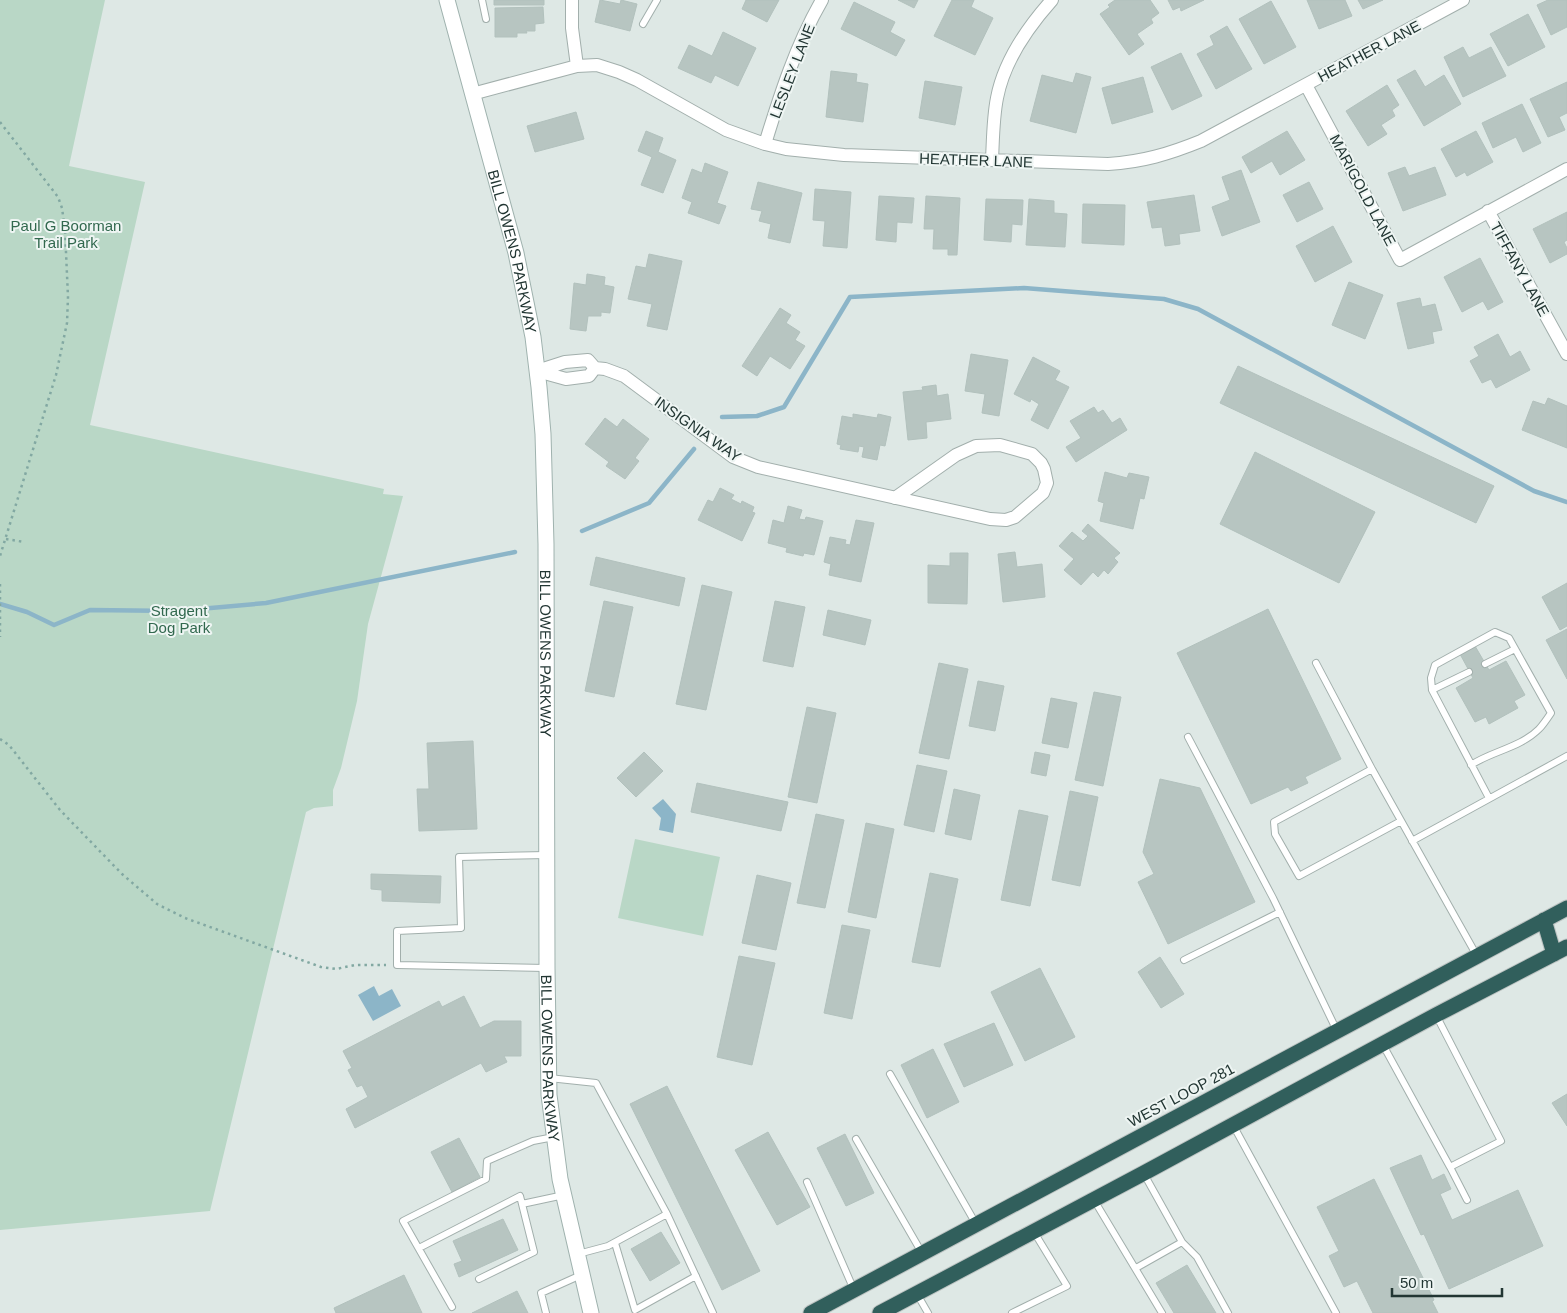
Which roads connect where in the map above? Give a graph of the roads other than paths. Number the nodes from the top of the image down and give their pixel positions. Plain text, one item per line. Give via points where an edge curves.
1 (447, 0) edge
2 (482, 0) edge
3 (572, 0) edge
4 (657, 0) edge
5 (822, 0) edge
6 (1052, 0) edge
7 (1463, 0) edge
8 (486, 20) dead end
9 (643, 24) dead end
10 (577, 66) junction
11 (1306, 85) junction
12 (472, 94) junction
13 (765, 144) junction
14 (992, 160) junction
15 (1567, 170) edge
16 (1488, 211) junction
17 (1567, 354) edge
18 (538, 371) junction
19 (895, 498) junction
20 (1515, 648) junction
21 (1316, 664) dead end
22 (1485, 664) dead end
23 (1469, 672) dead end
24 (1432, 690) junction
25 (1188, 737) dead end
26 (1567, 756) edge
27 (1471, 765) junction
28 (1372, 768) junction
29 (1489, 798) junction
30 (1401, 820) junction
31 (1412, 841) junction
32 (546, 855) junction
33 (1567, 908) edge
34 (1280, 912) junction
35 (1544, 920) junction
36 (1561, 950) edge
37 (1476, 956) junction
38 (1184, 960) dead end
39 (547, 968) junction
40 (1436, 1015) junction
41 (1337, 1031) junction
42 (1382, 1045) junction
43 (890, 1074) dead end
44 (548, 1078) junction
45 (1233, 1125) junction
46 (554, 1137) junction
47 (856, 1139) dead end
48 (1450, 1167) junction
49 (1144, 1173) junction
50 (806, 1182) dead end
51 (564, 1195) junction
52 (1093, 1199) junction
53 (1467, 1200) dead end
54 (522, 1204) junction
55 (667, 1214) junction
56 (976, 1224) junction
57 (1034, 1231) junction
58 (615, 1242) junction
59 (1182, 1242) junction
60 (419, 1248) junction
61 (922, 1253) junction
62 (578, 1254) junction
63 (1136, 1268) junction
64 (583, 1275) junction
65 (696, 1276) junction
66 (480, 1279) dead end
67 (854, 1290) junction
68 (916, 1293) junction
69 (452, 1307) dead end
70 (546, 1313) edge
71 (591, 1313) edge
72 (714, 1313) edge
73 (811, 1313) edge
74 (880, 1313) edge
75 (928, 1313) edge
76 (1012, 1313) edge
77 (1162, 1313) edge
78 (1228, 1313) edge
79 (1336, 1313) edge

1 - 12 main road, BILL OWENS PARKWAY
2 - 8 lane
3 - 10 street
4 - 9 lane
5 - 13 street, LESLEY LANE via 789,71
6 - 14 street via 1019,43 1000,84
7 - 11 street, HEATHER LANE
10 - 12 street, HEATHER LANE
10 - 13 street, HEATHER LANE via 597,65 619,72 726,130
11 - 14 street, HEATHER LANE via 1201,141 1157,158 1108,164
11 - 16 street, MARIGOLD LANE via 1400,260
12 - 18 main road, BILL OWENS PARKWAY via 516,253
13 - 14 street, HEATHER LANE via 844,155
15 - 16 street, MARIGOLD LANE
16 - 17 street, TIFFANY LANE
18 - 19 street, INSIGNIA WAY via 566,379 589,376 595,368 605,369 624,376 733,457 748,464
18 - 32 main road, BILL OWENS PARKWAY via 546,544
19 - 19 street, INSIGNIA WAY via 1006,520 1039,498 1046,488 1046,476 1041,463 1032,454 984,444 956,455
20 - 22 lane
20 - 24 lane via 1509,638 1495,632 1436,665 1431,678
20 - 27 lane via 1551,713 1538,730 1520,743
21 - 28 lane
23 - 24 lane
24 - 27 lane
25 - 34 lane
26 - 29 lane
27 - 29 lane
28 - 30 lane
28 - 30 lane via 1274,822 1275,834 1299,876
29 - 31 lane
30 - 31 lane
31 - 37 lane
32 - 39 main road, BILL OWENS PARKWAY
32 - 39 lane via 459,857 461,928 397,931 397,965
33 - 35 highway, WEST LOOP 281
34 - 38 lane
34 - 41 lane
35 - 36 highway
35 - 37 highway, WEST LOOP 281
36 - 40 highway
37 - 41 highway, WEST LOOP 281
39 - 44 main road, BILL OWENS PARKWAY
40 - 42 highway
40 - 48 lane via 1501,1141
41 - 56 highway, WEST LOOP 281
42 - 45 highway
42 - 48 lane
43 - 56 lane
44 - 46 main road, BILL OWENS PARKWAY
44 - 55 lane via 596,1082
45 - 49 highway
45 - 79 lane
46 - 51 main road, BILL OWENS PARKWAY
46 - 60 lane via 533,1141 487,1161 486,1179 403,1221
47 - 61 lane
48 - 53 lane
49 - 52 highway
49 - 59 lane
50 - 67 lane
51 - 54 lane
51 - 62 main road, BILL OWENS PARKWAY
52 - 57 highway
52 - 63 lane
54 - 60 lane via 520,1196
54 - 66 lane via 534,1252
55 - 58 lane
55 - 65 lane
56 - 61 highway, WEST LOOP 281
57 - 68 highway
57 - 76 lane via 1067,1286
58 - 62 lane
58 - 65 lane via 635,1310
59 - 63 lane
59 - 78 lane via 1197,1257
60 - 69 lane
61 - 67 highway, WEST LOOP 281
62 - 64 main road, BILL OWENS PARKWAY
63 - 77 lane
64 - 70 lane via 541,1293
64 - 71 main road, BILL OWENS PARKWAY
65 - 72 lane
67 - 73 highway, WEST LOOP 281
68 - 74 highway
68 - 75 lane

